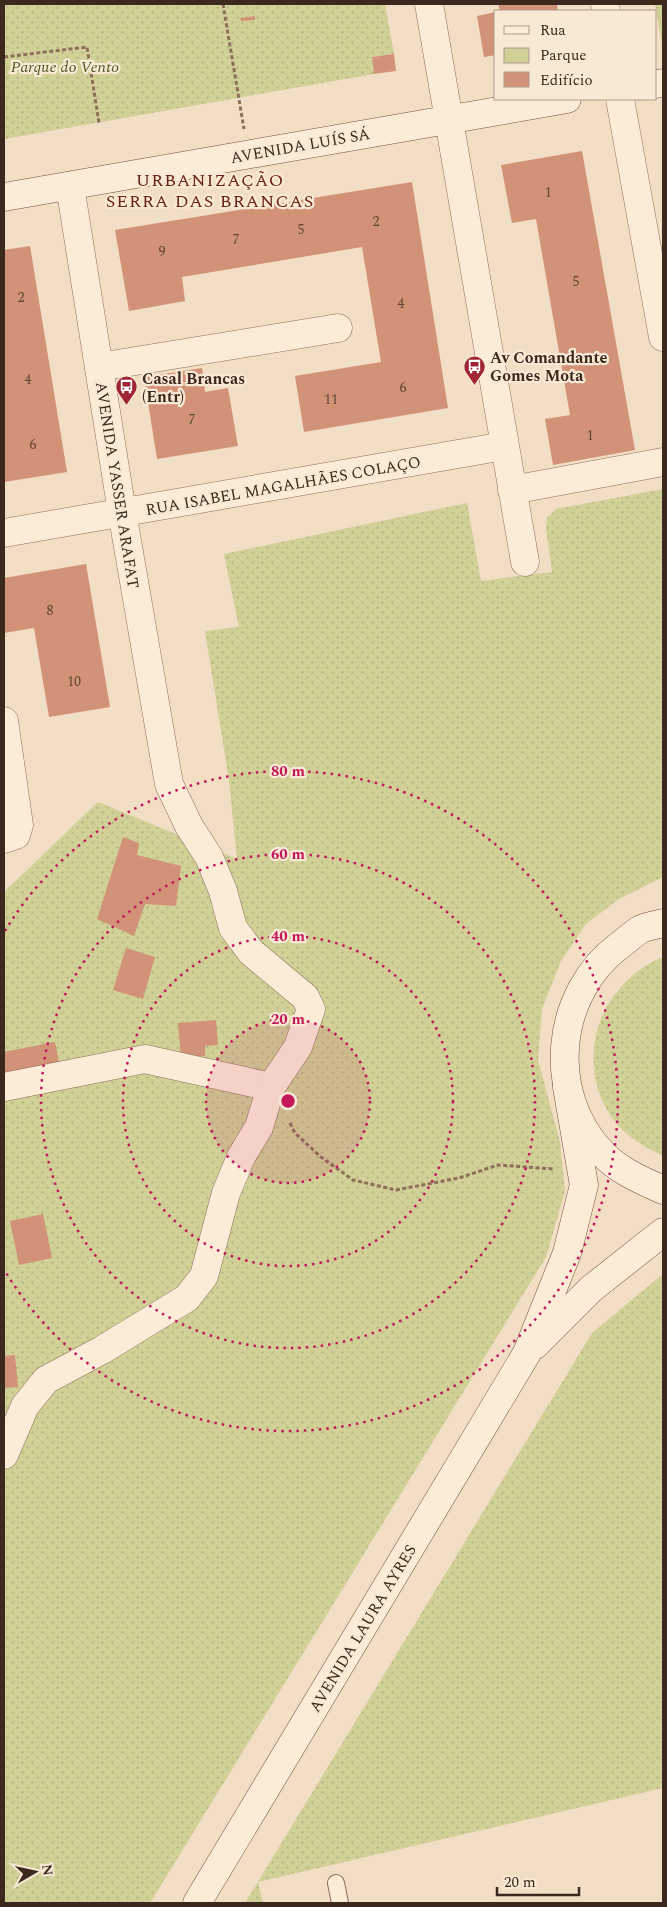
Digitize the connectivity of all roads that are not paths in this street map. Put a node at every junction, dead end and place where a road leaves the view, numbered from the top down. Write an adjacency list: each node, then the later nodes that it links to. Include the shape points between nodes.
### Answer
1 (429, 4): 4 (street)
2 (561, 100): 4 (street, AVENIDA LUÍS SÁ)
3 (620, 100): 8 (street)
4 (448, 120): 5 (street, AVENIDA LUÍS SÁ); 10 (street)
5 (70, 186): 6 (street, AVENIDA LUÍS SÁ); 9 (street, AVENIDA YASSER ARAFAT)
6 (4, 197)
7 (338, 328): 9 (street)
8 (663, 337)
9 (99, 367): 13 (street, AVENIDA YASSER ARAFAT)
10 (504, 446): 12 (street); 13 (street, RUA ISABEL MAGALHÃES COLAÇO)
11 (663, 462): 12 (street)
12 (512, 490): 15 (street)
13 (122, 512): 14 (street, RUA ISABEL MAGALHÃES COLAÇO); 21 (street, AVENIDA YASSER ARAFAT, via 169,784 189,826 210,857 233,928 251,952 309,1003 310,1015 298,1047)
14 (4, 533)
15 (525, 562)
16 (4, 721): 17 (street, via 19,825 16,835)
17 (4, 839)
18 (663, 923): 20 (street, via 640,930 603,957 577,996 564,1041)
19 (4, 1087): 21 (street, via 145,1059)
20 (567, 1088): 22 (street, via 581,1122 602,1153 631,1176); 24 (street, AVENIDA LAURA AYRES, via 584,1185 567,1253)
21 (269, 1092): 25 (street, AVENIDA YASSER ARAFAT, via 259,1127 241,1156 226,1193 204,1276 187,1298 46,1380 25,1406)
22 (663, 1190)
23 (663, 1232): 24 (street, AVENIDA LAURA AYRES, via 591,1289)
24 (527, 1352): 27 (street, AVENIDA LAURA AYRES)
25 (4, 1455)
26 (336, 1884): 28 (lane)
27 (197, 1903)
28 (340, 1903)

